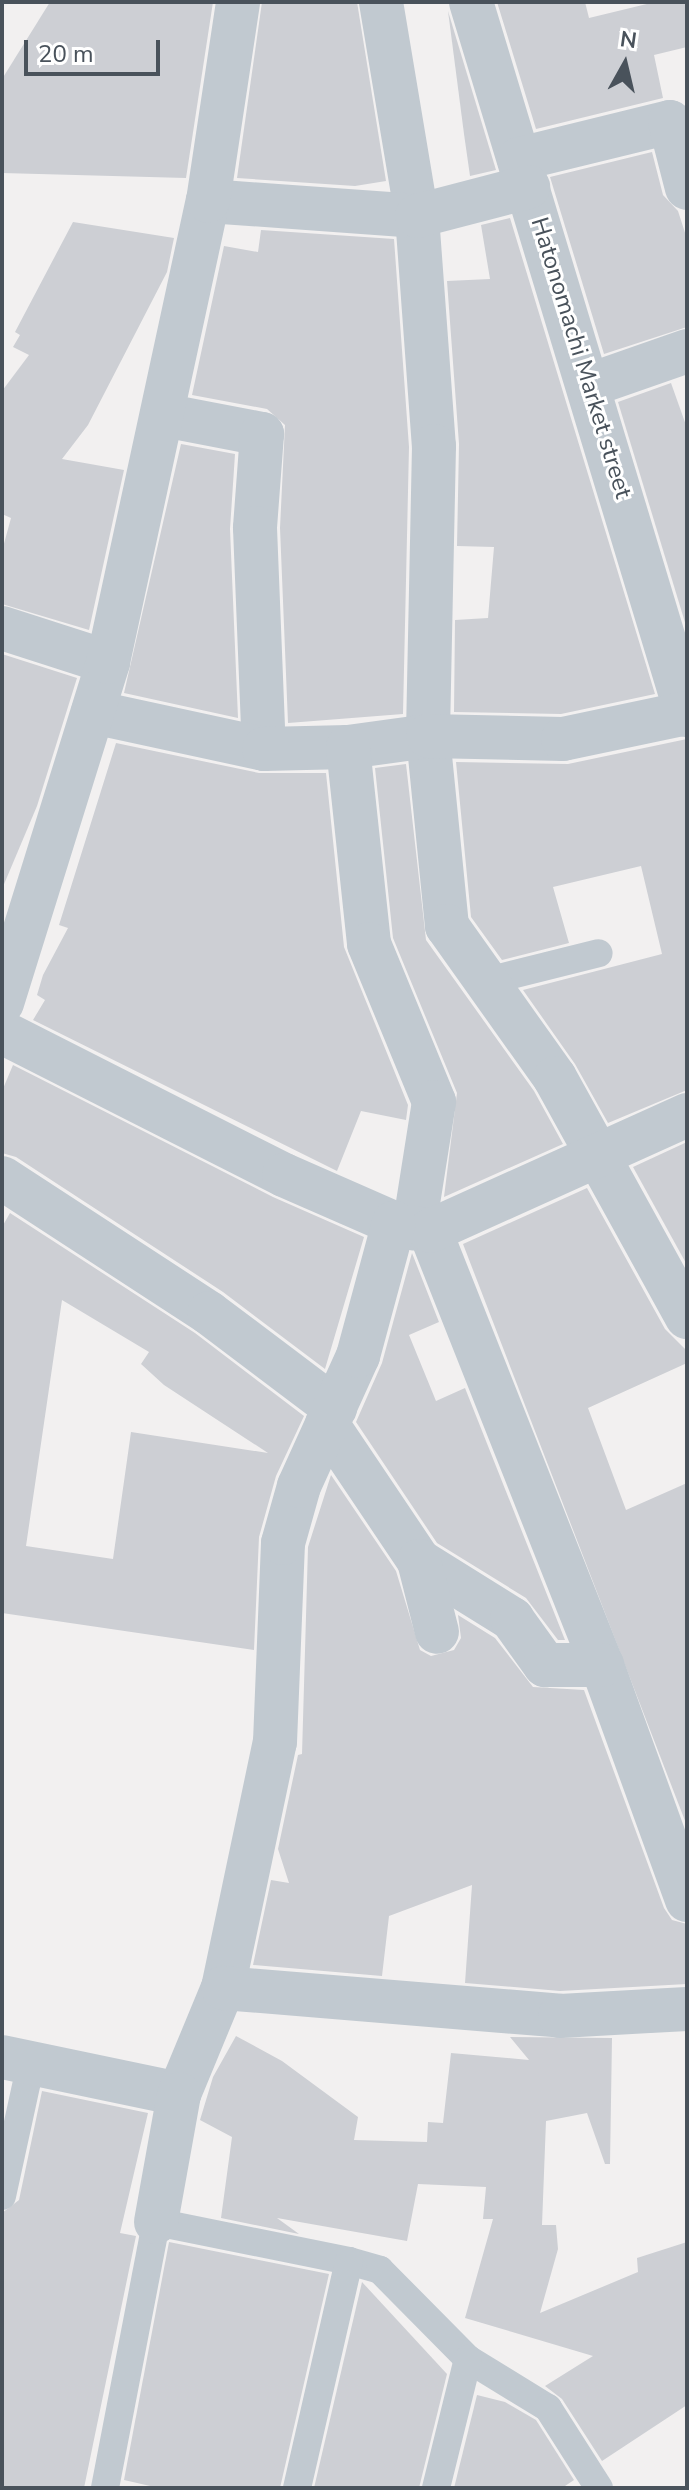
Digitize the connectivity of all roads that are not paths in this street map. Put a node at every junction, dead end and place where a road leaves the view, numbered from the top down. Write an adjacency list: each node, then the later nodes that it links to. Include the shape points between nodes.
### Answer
1 (238, 2): 6 (street)
2 (381, 2): 7 (street)
3 (471, 2): 4 (street, Hatonomachi Market street)
4 (524, 173): 5 (street, via 670,122); 7 (street); 9 (street, Hatonomachi Market street)
5 (687, 188)
6 (208, 201): 7 (street); 10 (street)
7 (417, 216): 15 (street, via 434,446)
8 (687, 351): 9 (street)
9 (590, 385): 14 (street, Hatonomachi Market street)
10 (163, 415): 12 (street); 17 (street, via 262,434 255,528)
11 (2, 628): 12 (street)
12 (108, 662): 13 (street)
13 (93, 712): 17 (street); 20 (street)
14 (687, 714): 15 (street, via 563,739)
15 (428, 736): 16 (street); 19 (street, via 447,926)
16 (348, 747): 17 (street); 25 (street, via 369,944 434,1102)
17 (264, 749)
18 (599, 953): 19 (lane)
19 (487, 981): 23 (street)
20 (2, 1003)
21 (2, 1032): 25 (street, via 284,1175)
22 (687, 1115): 23 (street)
23 (598, 1151): 25 (street); 26 (street)
24 (2, 1178): 27 (street, via 209,1313)
25 (413, 1227): 27 (street); 30 (street)
26 (687, 1317)
27 (331, 1416): 28 (street); 32 (street, via 299,1486 283,1543 275,1742)
28 (419, 1561): 29 (street); 30 (street, via 512,1619 545,1665)
29 (437, 1632)
30 (602, 1665): 31 (street)
31 (687, 1900)
32 (223, 1988): 33 (street, via 560,2016); 35 (street)
33 (687, 2009)
34 (17, 2060): 35 (street); 36 (lane)
35 (179, 2094): 37 (street)
36 (2, 2196)
37 (156, 2222): 38 (lane); 40 (lane)
38 (349, 2261): 39 (lane, via 380,2270); 41 (lane)
39 (468, 2359): 42 (lane); 43 (lane, via 548,2408)
40 (105, 2488)
41 (297, 2488)
42 (436, 2488)
43 (599, 2488)

